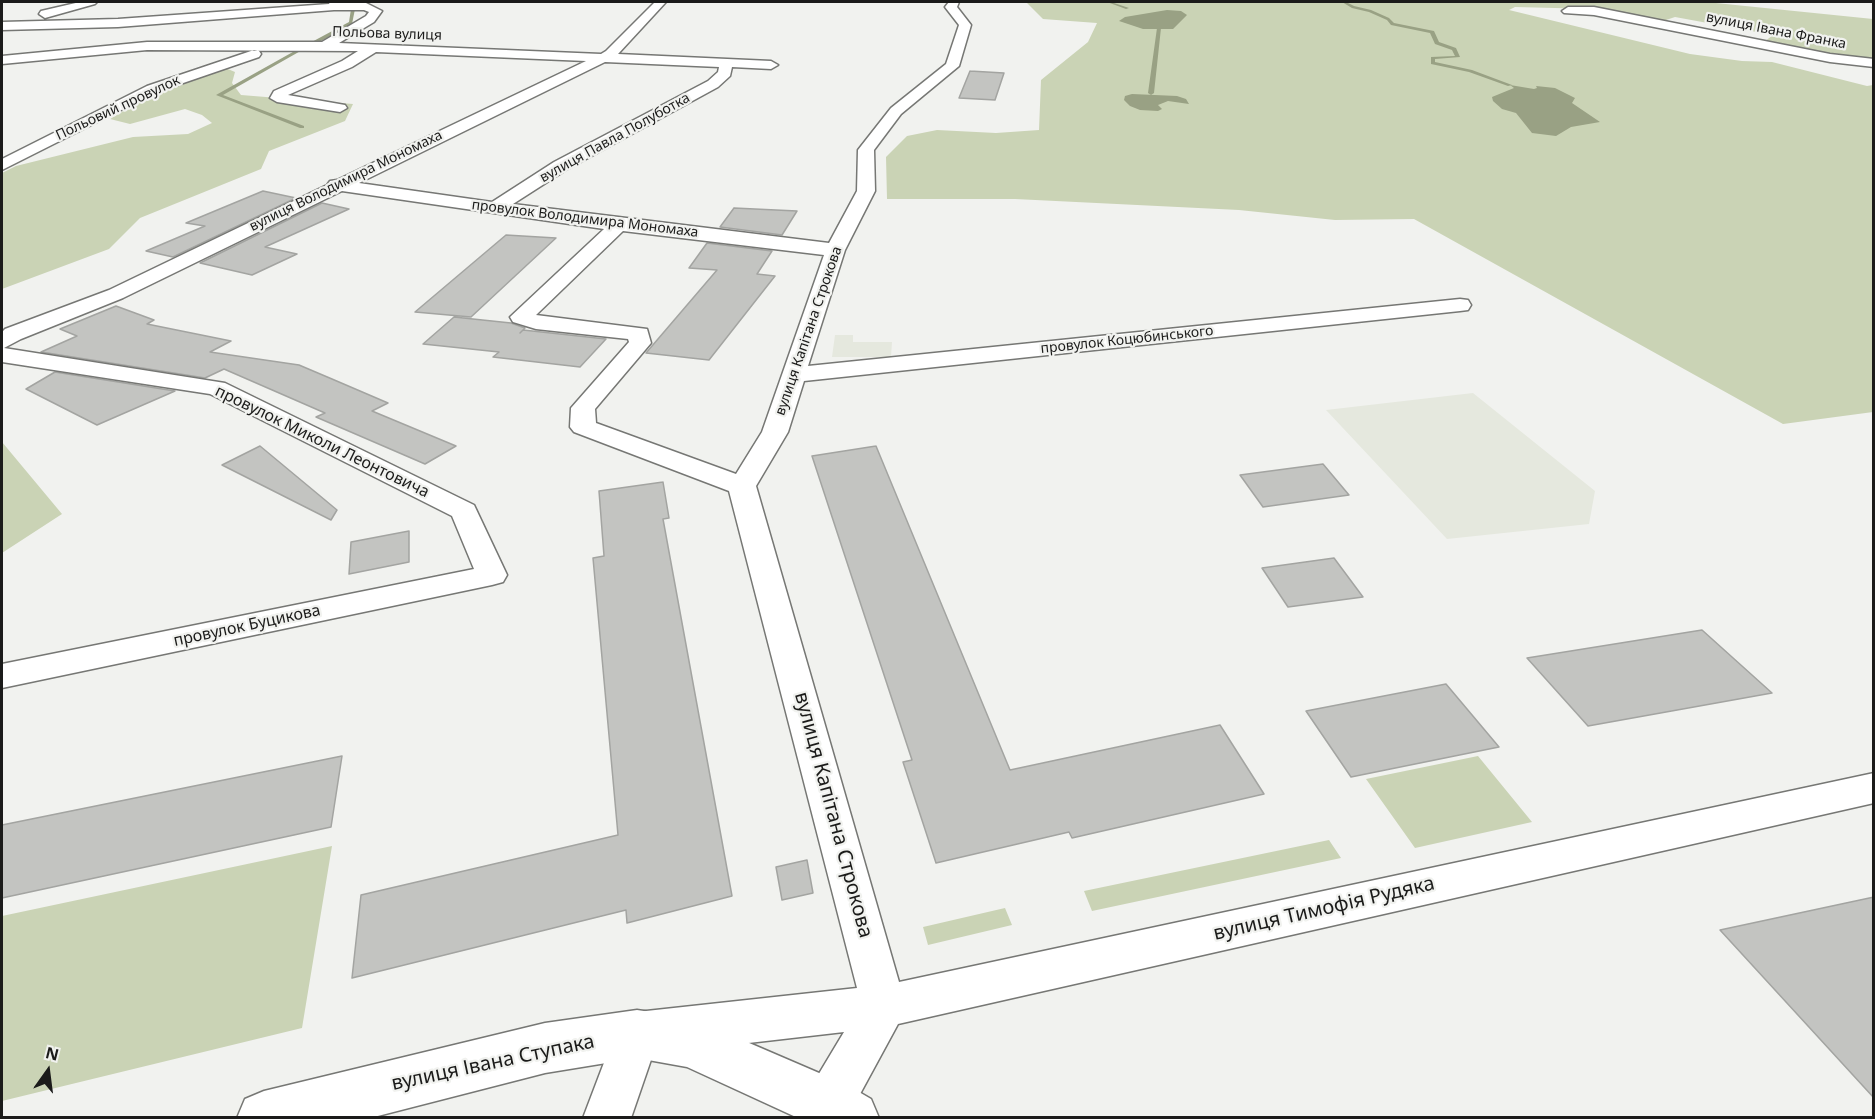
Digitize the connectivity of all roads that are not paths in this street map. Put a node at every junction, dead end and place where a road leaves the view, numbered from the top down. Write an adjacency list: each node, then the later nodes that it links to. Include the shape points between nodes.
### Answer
1 (91, 2): 4 (street, via 2,26 130,22)
2 (661, 2): 9 (street, вулиця Володимира Мономаха, via 611,54)
3 (954, 2): 19 (street, вулиця Капітана Строкова, via 951,7 965,25 951,66 896,111 866,150 866,191)
4 (334, 4): 6 (street, via 366,6 376,11 370,19)
5 (1568, 11): 12 (street, вулиця Івана Франка, via 1594,11)
6 (325, 46): 7 (street, Польова вулиця); 8 (street, Польова вулиця)
7 (271, 47): 10 (street, Польова вулиця, via 147,46); 15 (street, Польовий провулок, via 152,89)
8 (373, 48): 9 (street, Польова вулиця); 14 (street, via 279,94 277,99)
9 (600, 58): 11 (street, Польова вулиця); 16 (street, вулиця Володимира Мономаха)
10 (2, 60)
11 (726, 63): 13 (street, Польова вулиця); 17 (street, вулиця Павла Полуботка, via 725,73 713,84 560,166)
12 (1874, 63)
13 (771, 64)
14 (340, 108)
15 (2, 165)
16 (336, 185): 17 (street, провулок Володимира Мономаха); 21 (street, вулиця Володимира Мономаха, via 116,294)
17 (495, 208): 18 (street, провулок Володимира Мономаха)
18 (619, 225): 19 (street, провулок Володимира Мономаха); 23 (street, via 521,317 639,334 640,343 584,408 583,427)
19 (834, 250): 22 (street, вулиця Капітана Строкова)
20 (1460, 305): 22 (street, провулок Коцюбинського)
21 (5, 343): 24 (street, провулок Миколи Леонтовича, via 216,388 464,511)
22 (794, 375): 23 (street, вулиця Капітана Строкова, via 775,432)
23 (742, 486): 27 (street, вулиця Капітана Строкова)
24 (492, 575): 25 (street, провулок Буцикова)
25 (2, 676)
26 (1874, 788): 27 (street, вулиця Тимофія Рудяка)
27 (884, 1006): 28 (street, вулиця Тимофія Рудяка); 29 (street)
28 (637, 1034): 29 (street, вулиця Івана Ступака, via 691,1043); 30 (street, вулиця Івана Ступака, via 545,1048); 31 (street)
29 (840, 1111)
30 (264, 1118)
31 (607, 1118)

